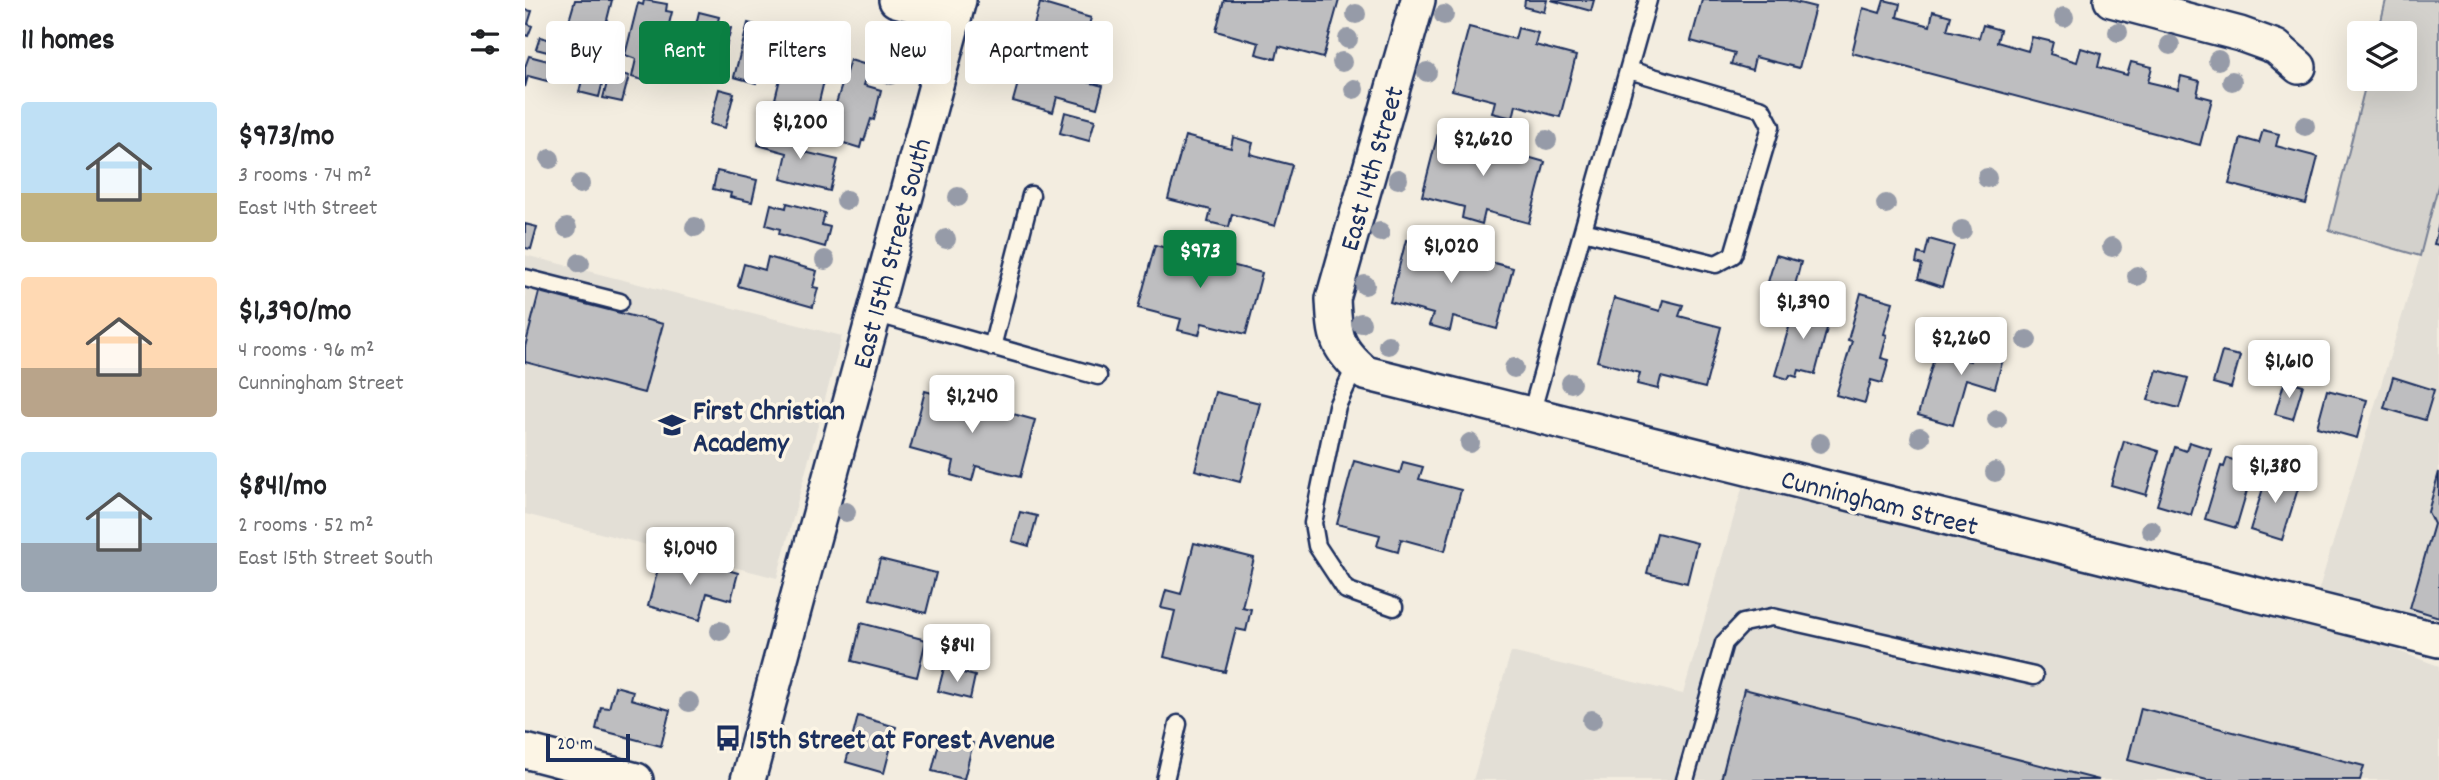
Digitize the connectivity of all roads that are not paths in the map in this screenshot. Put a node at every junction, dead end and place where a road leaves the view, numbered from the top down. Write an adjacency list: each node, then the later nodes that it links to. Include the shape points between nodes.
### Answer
1 (896, 0): 5 (street)
2 (1417, 0): 14 (street, East 14th Street, via 1332,299 1336,338)
3 (1649, 0): 7 (lane)
4 (2111, 0): 6 (street, via 2241,34 2276,47)
5 (957, 8): 12 (street, East 15th Street South)
6 (2299, 67)
7 (1629, 70): 9 (lane); 9 (lane, via 1762,109 1771,126 1733,256 1716,264)
8 (1031, 195): 13 (lane)
9 (1583, 231): 16 (lane)
10 (525, 278): 11 (lane)
11 (620, 302)
12 (874, 313): 13 (lane); 23 (street, East 15th Street South)
13 (992, 347): 15 (lane)
14 (1356, 365): 16 (street, Cunningham Street, via 1365,373); 17 (lane, via 1337,406 1313,523 1317,546 1346,590)
15 (1098, 376)
16 (1531, 414): 18 (street, Cunningham Street)
17 (1394, 607)
18 (2439, 640)
19 (2034, 676): 25 (lane, via 1772,617 1743,623 1724,643)
20 (1178, 724): 24 (lane)
21 (525, 751): 22 (street)
22 (636, 780)
23 (748, 780)
24 (1165, 780)
25 (1685, 780)

